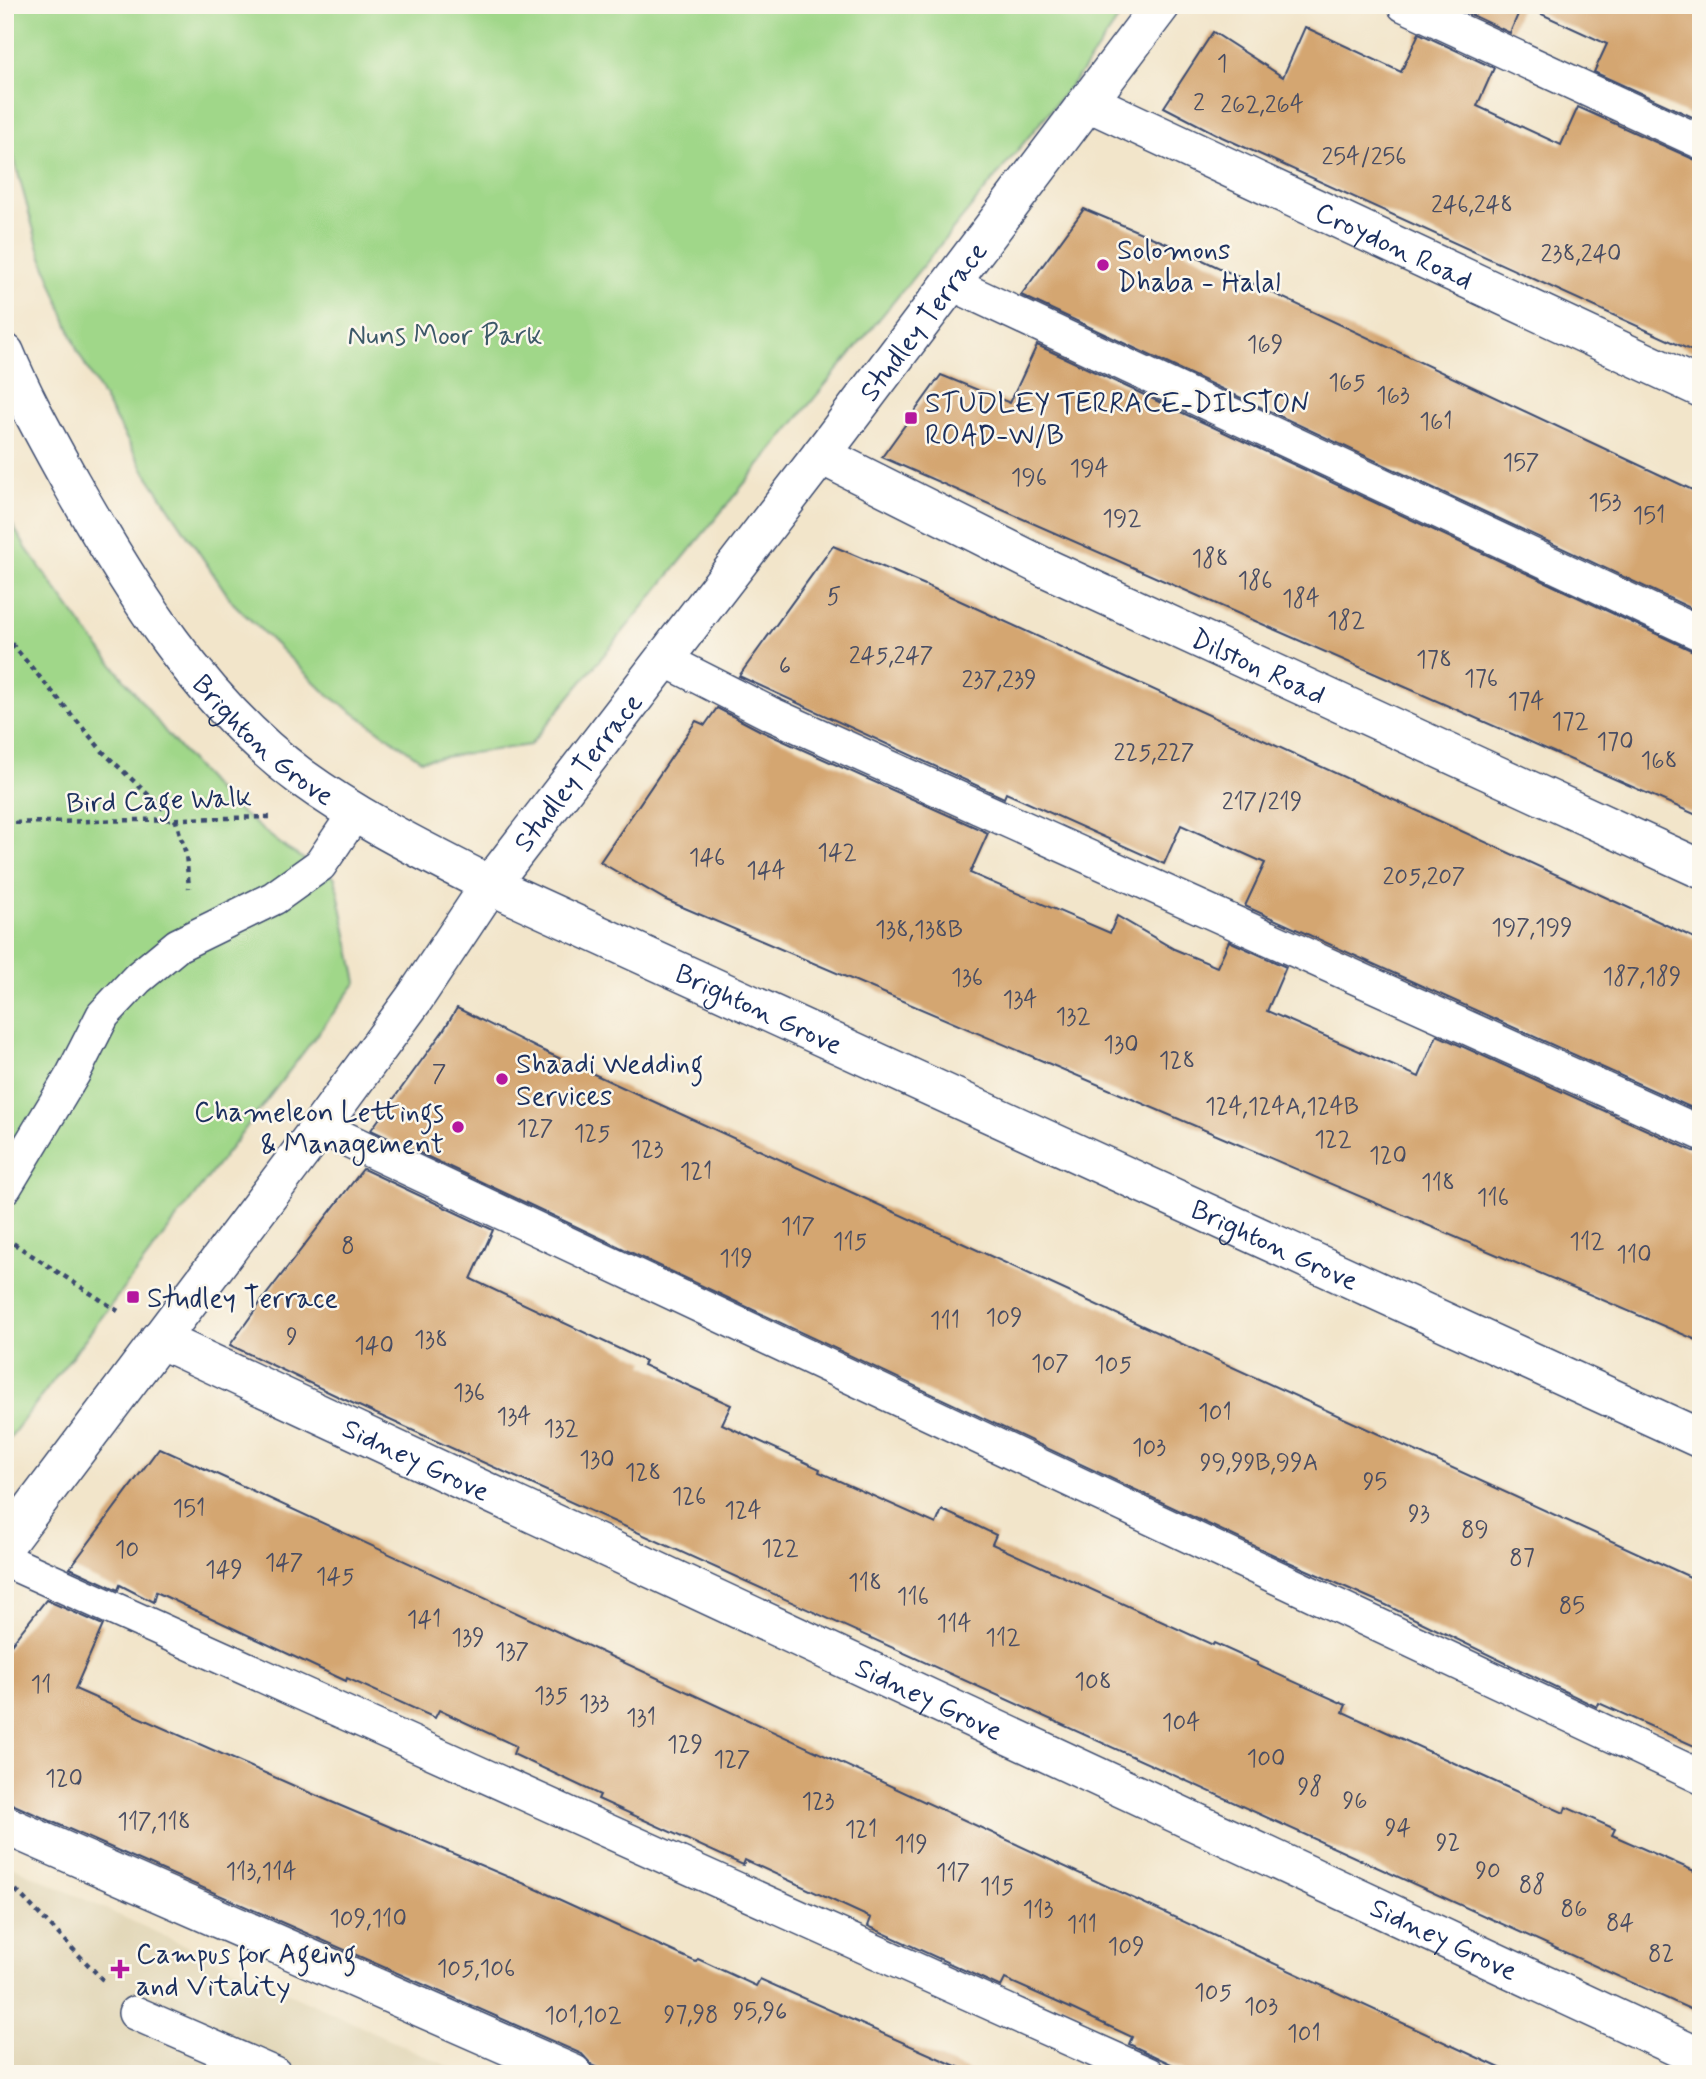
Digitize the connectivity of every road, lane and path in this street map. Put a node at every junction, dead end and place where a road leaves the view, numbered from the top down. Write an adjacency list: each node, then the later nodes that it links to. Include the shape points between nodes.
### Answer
1 (1161, 5): 3 (street, Studley Terrace)
2 (1404, 5): 4 (lane)
3 (1088, 102): 5 (street, Studley Terrace); 7 (street, Croydon Road)
4 (1701, 142)
5 (950, 283): 8 (street, Studley Terrace); 9 (lane)
6 (5, 353): 12 (street, Brighton Grove, via 88,512 191,667 242,726 300,776)
7 (1701, 388)
8 (821, 455): 11 (street, Studley Terrace); 16 (street, Dilston Road, via 1046,568)
9 (1701, 634)
10 (5, 636): 14 (path, via 104,754)
11 (663, 659): 17 (street, Studley Terrace); 20 (lane, via 782,718)
12 (355, 813): 17 (street, Brighton Grove); 18 (lane, via 320,865 274,898)
13 (273, 817): 14 (path, Bird Cage Walk)
14 (176, 821): 15 (path, Bird Cage Walk); 18 (path, via 186,854)
15 (5, 823)
16 (1701, 869)
17 (490, 885): 19 (street, Studley Terrace); 24 (street, Brighton Grove)
18 (195, 937): 21 (lane, via 138,978 103,1015)
19 (320, 1128): 23 (street, Studley Terrace); 27 (lane)
20 (1701, 1133)
21 (5, 1187)
22 (5, 1238): 23 (path)
23 (159, 1339): 25 (street, Studley Terrace); 31 (street, Sidney Grove)
24 (1701, 1439)
25 (5, 1545)
26 (5, 1560): 34 (lane)
27 (1701, 1777)
28 (5, 1825): 33 (street)
29 (5, 1880): 30 (path)
30 (135, 2013): 32 (lane)
31 (1701, 2058)
32 (275, 2074)
33 (573, 2074)
34 (1149, 2074)

